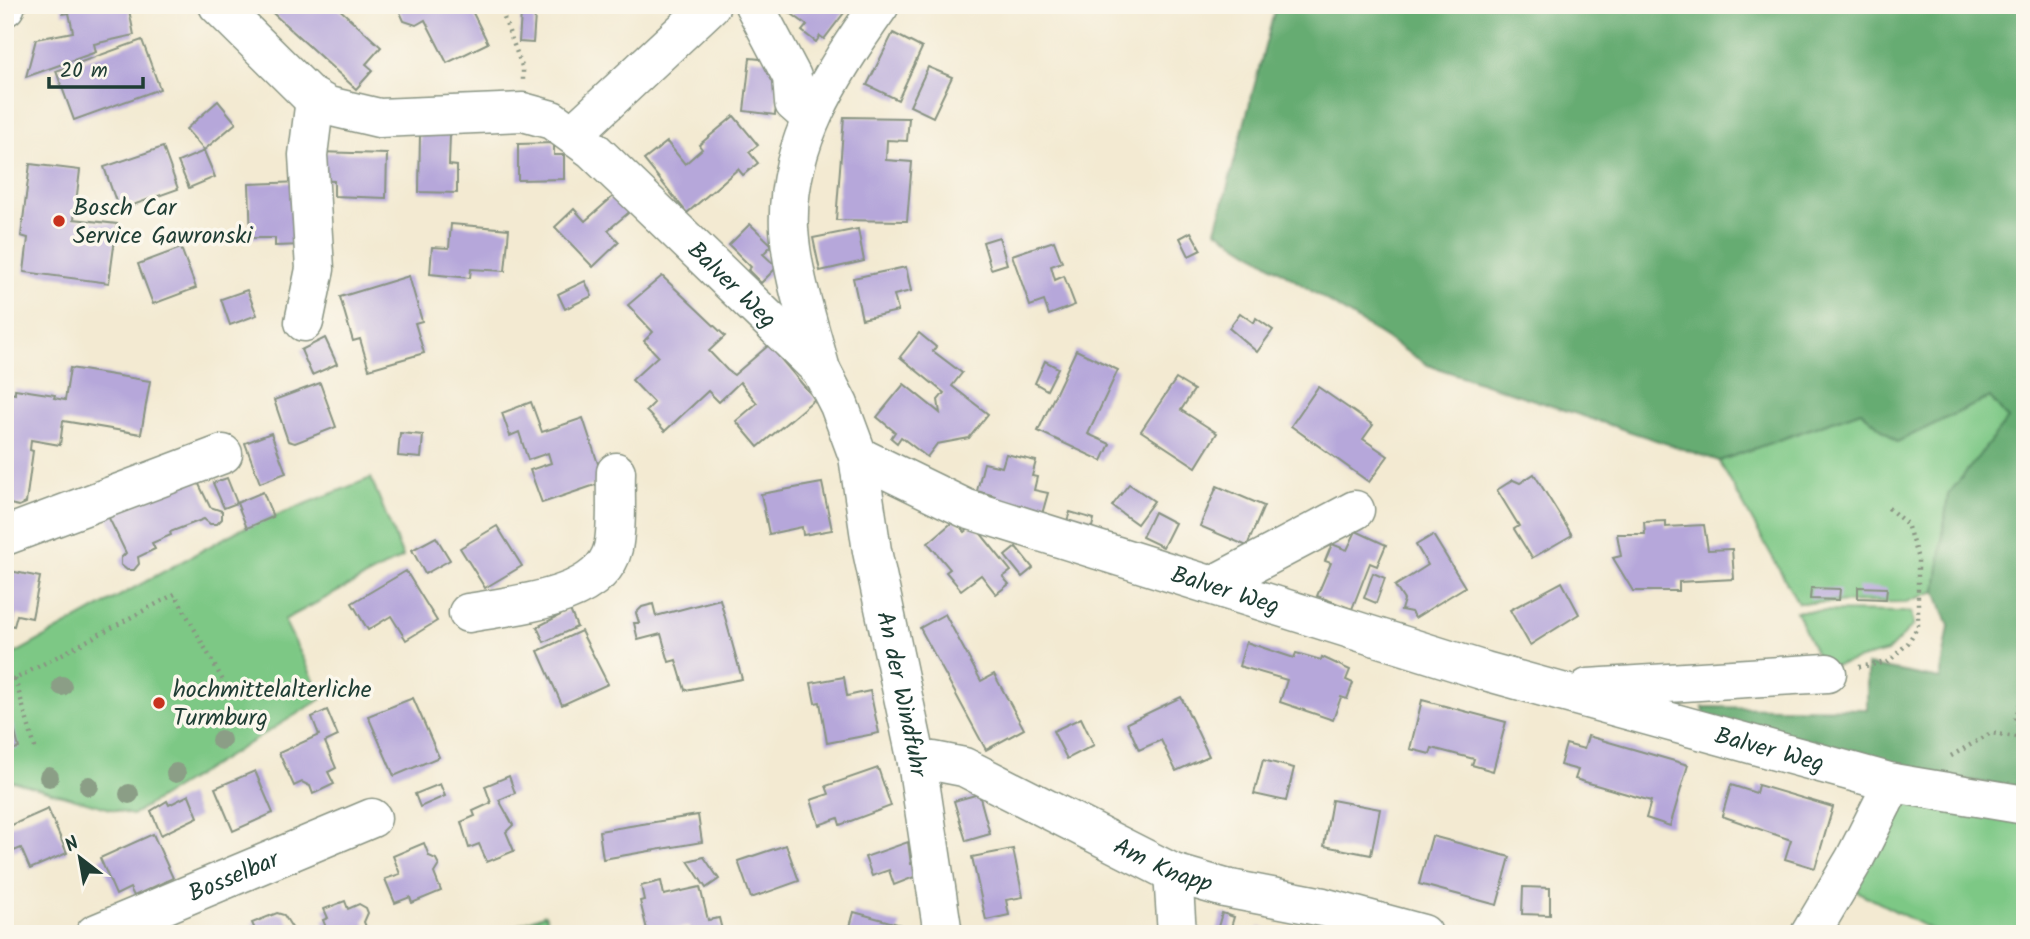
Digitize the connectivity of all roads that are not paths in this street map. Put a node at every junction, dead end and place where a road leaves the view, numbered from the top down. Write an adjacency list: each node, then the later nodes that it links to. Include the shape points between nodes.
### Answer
1 (218, 5): 5 (street, Balver Weg)
2 (711, 5): 7 (street)
3 (754, 5): 6 (street, via 792,78 794,103)
4 (880, 5): 6 (street)
5 (315, 99): 7 (street, Balver Weg, via 347,113 379,118 523,112); 8 (street, via 308,155 315,269)
6 (811, 118): 9 (street, via 791,184 789,229)
7 (573, 134): 9 (street, Balver Weg)
8 (304, 322)
9 (821, 370): 11 (street, Balver Weg)
10 (223, 454): 14 (street)
11 (858, 456): 15 (street, Balver Weg, via 967,509); 19 (street, An der Windfuhr, via 872,551)
12 (616, 472): 16 (street, via 612,549 600,571 567,594)
13 (1355, 510): 15 (street)
14 (5, 536)
15 (1213, 585): 18 (street, Balver Weg)
16 (468, 613)
17 (1827, 673): 18 (street)
18 (1551, 688): 20 (street, Balver Weg)
19 (917, 762): 23 (street, Am Knapp, via 964,766); 25 (street, An der Windfuhr)
20 (1906, 785): 21 (street, Balver Weg); 28 (street)
21 (2025, 805)
22 (372, 818): 24 (street, Bosselbar)
23 (1173, 873): 26 (street); 27 (street, Am Knapp)
24 (95, 934)
25 (943, 934)
26 (1177, 934)
27 (1423, 934)
28 (1810, 934)

